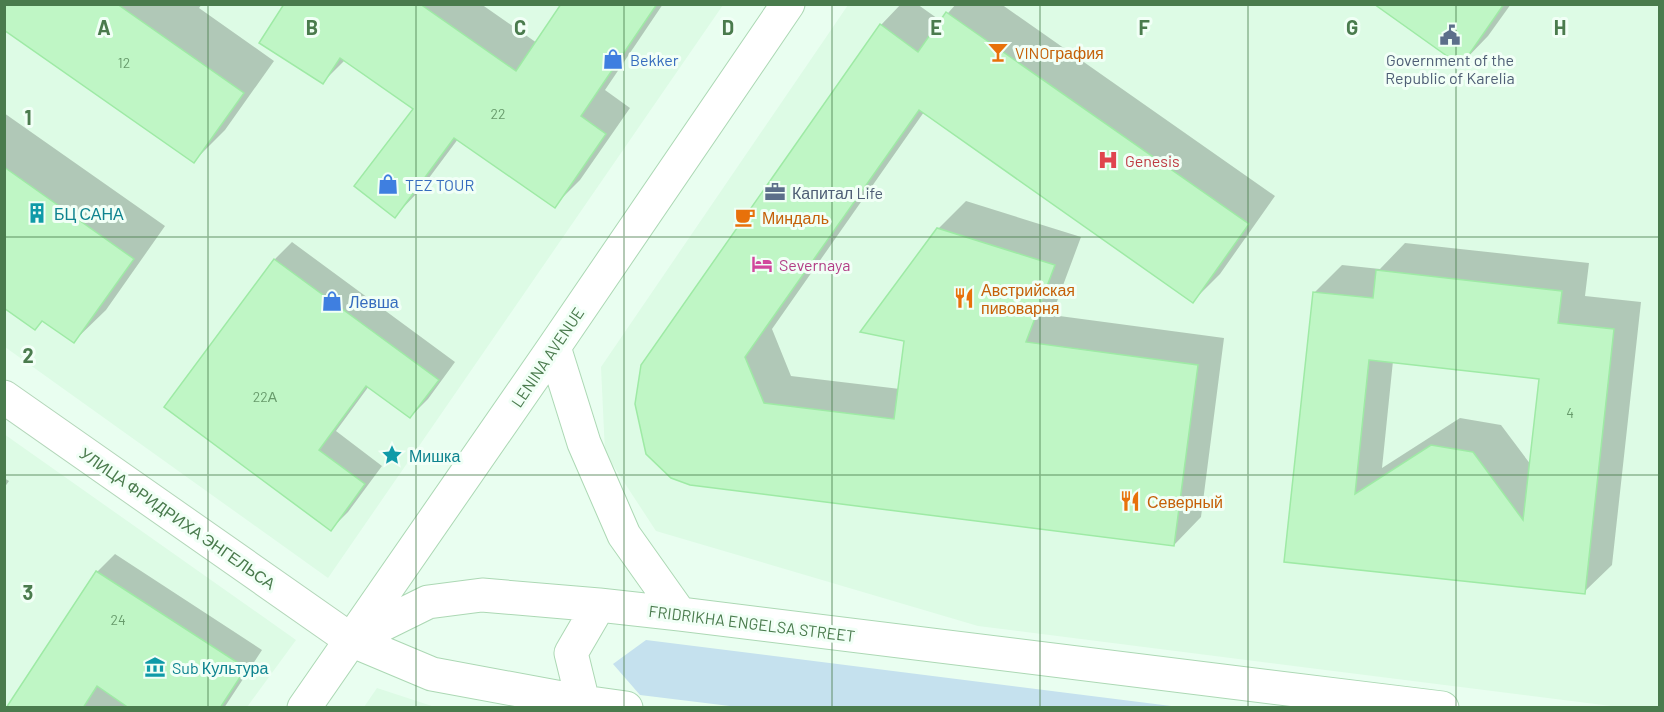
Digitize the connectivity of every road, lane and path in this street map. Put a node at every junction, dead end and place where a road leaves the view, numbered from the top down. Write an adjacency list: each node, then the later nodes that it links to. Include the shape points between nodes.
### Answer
1 (789, 4): 2 (main road, LENINA AVENUE)
2 (554, 347): 5 (main road, via 584,442 624,536); 6 (main road, LENINA AVENUE)
3 (4, 397): 6 (main road, УЛИЦА ФРИДРИХА ЭНГЕЛЬСА)
4 (599, 605): 5 (main road, FRIDRIKHA ENGELSA STREET); 6 (main road, FRIDRIKHA ENGELSA STREET, via 482,595 428,602); 7 (main road, via 571,653)
5 (680, 614): 10 (main road, FRIDRIKHA ENGELSA STREET)
6 (351, 640): 7 (main road, via 432,674); 8 (main road, LENINA AVENUE)
7 (583, 702): 9 (main road)
8 (304, 708)
9 (626, 708)
10 (1442, 708)

